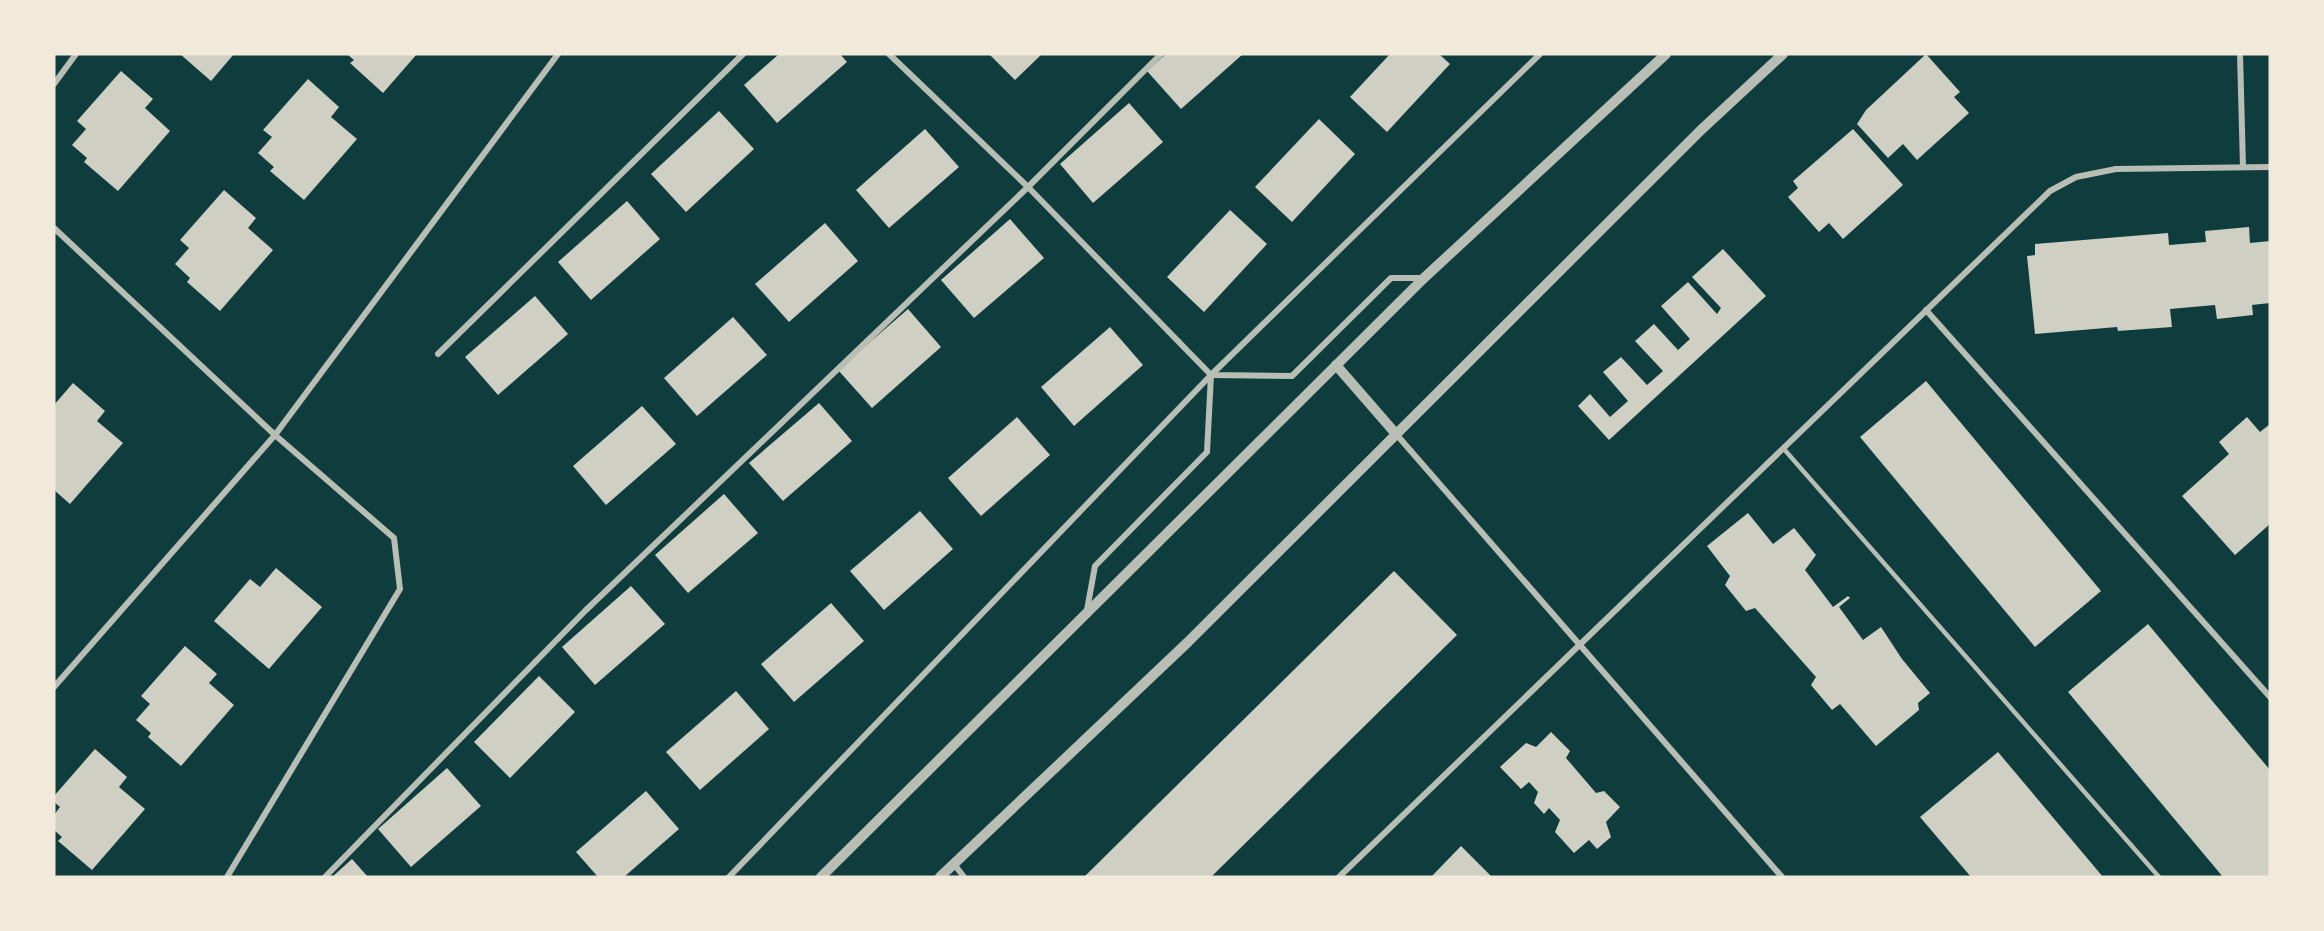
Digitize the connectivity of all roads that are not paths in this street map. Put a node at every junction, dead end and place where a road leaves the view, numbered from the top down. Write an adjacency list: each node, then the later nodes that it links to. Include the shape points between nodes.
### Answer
1 (76, 54): 10 (street)
2 (558, 54): 21 (street)
3 (743, 54): 17 (street)
4 (889, 54): 13 (street)
5 (1161, 54): 13 (street)
6 (1540, 54): 19 (street)
7 (1666, 54): 15 (street)
8 (1783, 54): 20 (street, via 1701,130)
9 (2240, 54): 12 (street)
10 (54, 84)
11 (2270, 166): 12 (street)
12 (2243, 167): 16 (street, via 2116,169 2076,177 2050,191)
13 (1028, 187): 19 (street); 29 (street, via 585,611)
14 (54, 228): 21 (street)
15 (1424, 278): 18 (street); 19 (street, via 1391,278 1292,376)
16 (1926, 310): 22 (street); 26 (street)
17 (438, 354)
18 (1336, 365): 20 (street); 23 (street)
19 (1211, 375): 23 (street, via 1207,452 1095,566); 30 (street)
20 (1396, 434): 24 (street); 27 (street, via 1188,642)
21 (275, 435): 25 (street); 28 (street, via 394,538 400,589)
22 (1783, 448): 24 (street); 36 (lane)
23 (1086, 613): 31 (street)
24 (1579, 645): 34 (street); 35 (street)
25 (54, 687)
26 (2270, 697)
27 (954, 864): 32 (street); 33 (street)
28 (227, 877)
29 (325, 877)
30 (729, 877)
31 (821, 877)
32 (940, 877)
33 (964, 877)
34 (1339, 877)
35 (1782, 877)
36 (2159, 877)

